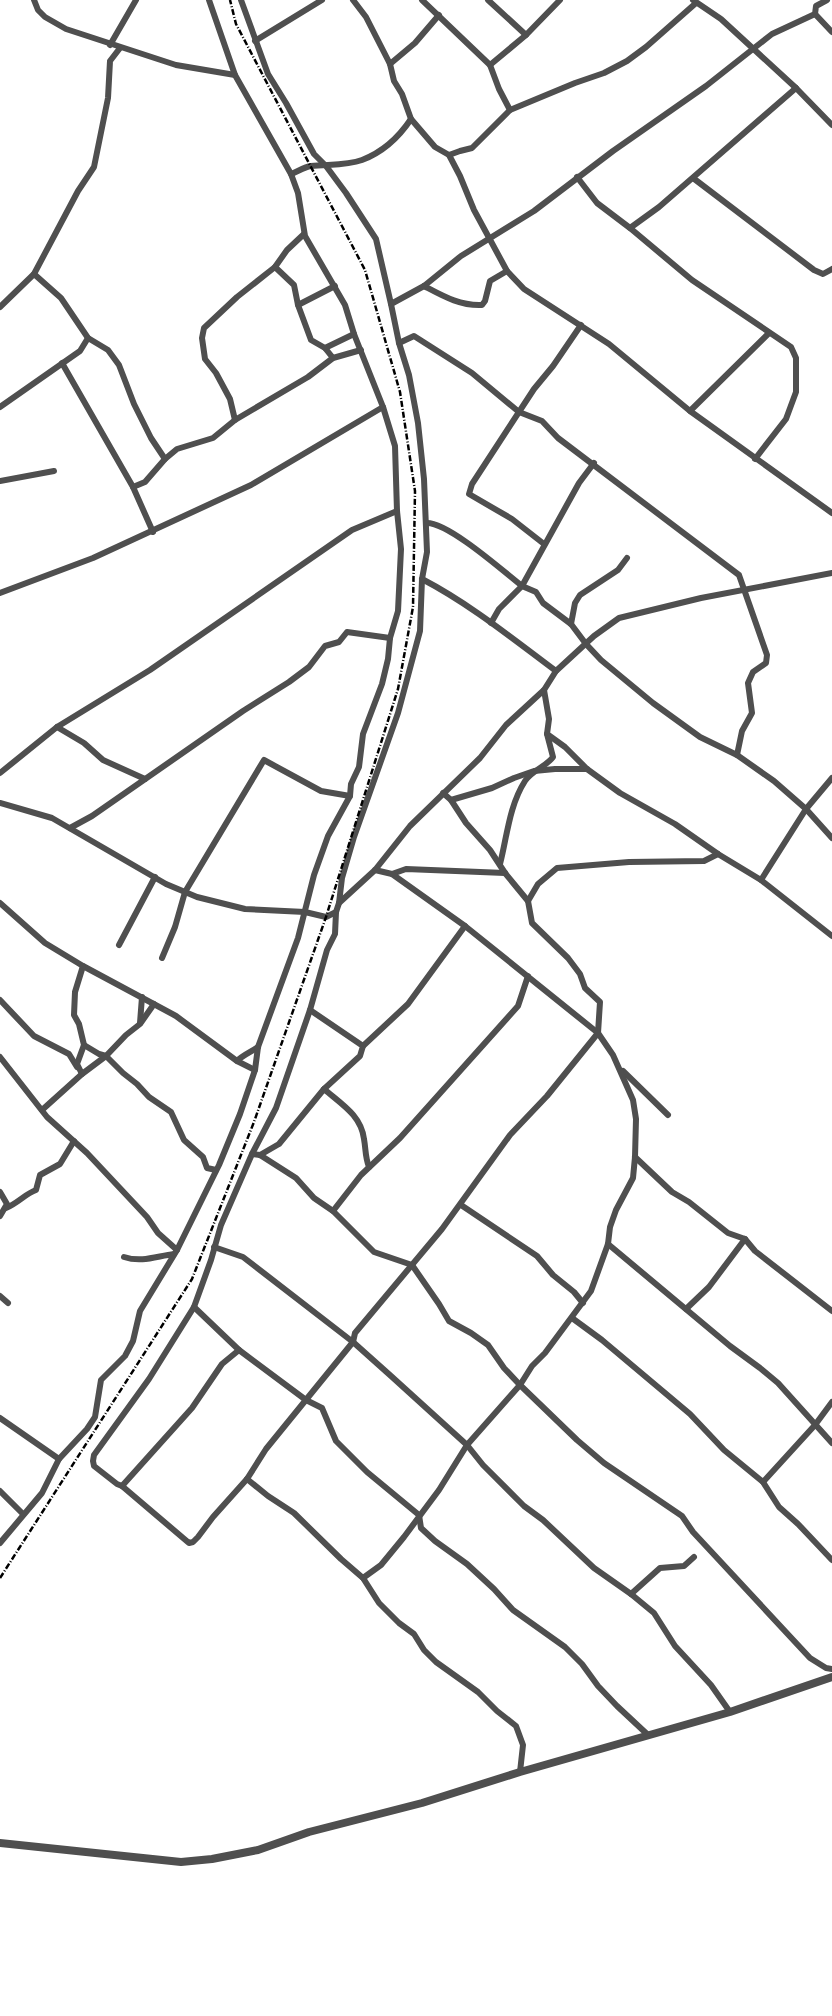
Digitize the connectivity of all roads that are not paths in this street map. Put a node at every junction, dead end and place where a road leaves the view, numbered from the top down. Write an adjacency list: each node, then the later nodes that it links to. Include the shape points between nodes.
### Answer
1 (34, 0): 17 (street, via 38,10 45,17 66,29)
2 (136, 0): 17 (street)
3 (208, 0): 22 (street)
4 (241, 0): 16 (street)
5 (322, 0): 16 (street)
6 (353, 0): 20 (street, via 366,16)
7 (422, 0): 13 (street)
8 (488, 0): 15 (street)
9 (827, 0): 12 (street, via 816,6)
10 (559, 1): 15 (street)
11 (694, 1): 19 (street, via 721,19); 24 (street, via 646,47 627,61 604,73)
12 (815, 14): 14 (street); 19 (street, via 772,34)
13 (439, 15): 20 (street, via 415,44); 21 (street)
14 (832, 32)
15 (526, 35): 21 (street)
16 (255, 41): 28 (street, via 268,74 314,154)
17 (110, 45): 18 (street)
18 (120, 48): 22 (street, via 176,66); 38 (street, via 110,61 108,98 94,167 78,191)
19 (753, 49): 23 (street); 30 (street, via 706,86)
20 (390, 64): 25 (street, via 394,81)
21 (490, 65): 24 (street)
22 (236, 75): 29 (street)
23 (796, 88): 26 (street); 31 (street)
24 (510, 110): 27 (street, via 472,148 460,150)
25 (411, 119): 27 (street, via 435,147); 28 (street, via 389,145 362,160)
26 (832, 125)
27 (449, 156): 34 (street)
28 (326, 166): 29 (street, via 309,166); 41 (street, via 376,239)
29 (291, 174): 33 (street, via 298,193)
30 (577, 177): 32 (street, via 597,203); 34 (street, via 534,210)
31 (693, 178): 32 (street, via 659,208); 36 (street, via 814,270 823,274)
32 (630, 228): 45 (street, via 692,280)
33 (304, 234): 35 (street, via 287,250); 39 (street)
34 (489, 237): 37 (street); 40 (street)
35 (275, 267): 42 (street, via 294,285); 57 (street, via 204,328 202,338 205,360 216,373 230,399)
36 (832, 269)
37 (507, 271): 40 (street, via 490,280 482,305 469,306); 44 (street, via 524,289)
38 (34, 274): 43 (street); 47 (street, via 61,298)
39 (334, 286): 42 (street); 46 (street, via 346,305)
40 (424, 286): 41 (street)
41 (391, 304): 48 (street)
42 (298, 305): 49 (street, via 312,340)
43 (0, 307)
44 (581, 325): 55 (street, via 609,344); 56 (street)
45 (769, 333): 55 (street); 59 (street, via 791,347 796,358 796,392 786,419)
46 (354, 334): 49 (street); 50 (street)
47 (88, 338): 52 (street, via 80,351); 58 (street, via 108,350 119,365 134,404)
48 (399, 343): 56 (street, via 414,336 426,342 472,373); 66 (street, via 409,375 418,423)
49 (325, 348): 51 (street)
50 (361, 350): 51 (street); 54 (street)
51 (333, 358): 57 (street, via 308,377)
52 (62, 363): 53 (street); 63 (street)
53 (0, 407)
54 (383, 407): 64 (street, via 395,446); 67 (street, via 251,485)
55 (690, 411): 59 (street)
56 (519, 412): 60 (street, via 542,421 558,438); 68 (street, via 472,484 469,494 512,519)
57 (235, 420): 58 (street, via 213,438 177,449)
58 (165, 459): 63 (street, via 144,482)
59 (755, 459): 65 (street)
60 (594, 464): 68 (street, via 579,483); 73 (street, via 739,575)
61 (54, 472): 62 (street)
62 (0, 481)
63 (132, 487): 67 (street)
64 (397, 511): 77 (street, via 402,549 398,611); 81 (street, via 352,530 150,670)
65 (832, 513)
66 (427, 524): 71 (street, via 427,552); 72 (street, via 435,523 449,531)
67 (153, 532): 74 (street)
68 (544, 544): 72 (street)
69 (627, 558): 76 (street, via 618,570 580,595 575,603)
70 (832, 573): 73 (street)
71 (422, 580): 75 (street, via 436,586); 106 (street, via 420,631 412,664 384,757 354,837 342,878)
72 (522, 586): 75 (street, via 499,609); 76 (street, via 536,592 543,603)
73 (745, 589): 78 (street, via 619,618); 83 (street, via 767,654 766,663 752,672 748,683 752,713 742,731)
74 (0, 593)
75 (491, 623): 79 (street)
76 (571, 624): 78 (street)
77 (390, 638): 88 (street, via 347,632 339,642 325,646 309,666 290,682 243,711); 90 (street, via 382,684 363,734 359,767 351,784)
78 (586, 644): 79 (street); 83 (street, via 601,660 653,703 700,737)
79 (556, 671): 80 (street)
80 (544, 690): 82 (street, via 549,719); 89 (street, via 506,725 480,758)
81 (57, 727): 86 (street); 88 (street, via 84,743 103,760)
82 (547, 734): 84 (street, via 565,747); 85 (street, via 553,757)
83 (737, 755): 93 (street, via 774,780)
84 (587, 769): 85 (street); 96 (street, via 620,793 675,824)
85 (534, 771): 91 (street, via 492,788); 97 (street, via 525,782 508,823)
86 (0, 773)
87 (832, 778): 93 (street)
88 (145, 779): 94 (street)
89 (443, 793): 91 (street); 98 (street, via 410,826)
90 (350, 796): 103 (street, via 321,791 264,760); 107 (street, via 328,836 308,895)
91 (451, 800): 97 (street, via 466,824)
92 (0, 803): 94 (street, via 52,818)
93 (806, 809): 95 (street); 102 (street)
94 (70, 828): 101 (street)
95 (832, 838)
96 (718, 854): 102 (street); 104 (street, via 704,861 629,862 557,868 538,884)
97 (500, 864): 99 (street)
98 (375, 870): 100 (street); 106 (street)
99 (505, 873): 100 (street, via 406,870); 104 (street)
100 (392, 874): 109 (street)
101 (155, 877): 103 (street); 111 (street)
102 (761, 880): 110 (street)
103 (185, 892): 107 (street, via 245,909); 112 (street)
104 (528, 901): 120 (street, via 532,923 568,958 580,974 585,988 600,1002)
105 (0, 903): 113 (street, via 46,943)
106 (339, 903): 108 (street)
107 (305, 912): 108 (street, via 326,917); 123 (street)
108 (336, 912): 118 (street, via 335,934 327,950)
109 (465, 926): 114 (street); 122 (street, via 408,1004)
110 (832, 936)
111 (119, 945)
112 (162, 958)
113 (83, 966): 115 (street); 121 (street, via 75,992 74,1014 80,1024)
114 (528, 976): 120 (street); 138 (street, via 518,1006 400,1138)
115 (142, 997): 117 (street); 119 (street)
116 (0, 1000): 129 (street, via 34,1036 69,1054)
117 (154, 1004): 119 (street); 126 (street, via 176,1016)
118 (310, 1010): 122 (street); 134 (street, via 276,1108)
119 (140, 1024): 124 (street)
120 (598, 1033): 127 (street); 141 (street, via 547,1096 510,1135)
121 (84, 1045): 124 (street); 129 (street, via 77,1064)
122 (363, 1046): 130 (street, via 360,1056)
123 (258, 1047): 126 (street); 128 (street)
124 (106, 1056): 129 (street); 139 (street, via 149,1097 171,1112 184,1140 203,1157 207,1168)
125 (0, 1057): 131 (street)
126 (237, 1061): 128 (street)
127 (619, 1068): 132 (street); 137 (street, via 633,1100 636,1120)
128 (255, 1070): 139 (street, via 240,1114)
129 (82, 1074): 131 (street)
130 (324, 1089): 136 (street, via 279,1144); 138 (street, via 358,1118)
131 (42, 1110): 133 (street)
132 (668, 1115)
133 (74, 1141): 142 (street, via 60,1164 40,1175 36,1190); 148 (street, via 147,1217)
134 (257, 1145): 135 (street); 136 (street)
135 (252, 1154): 136 (street); 147 (street)
136 (260, 1155): 143 (street, via 296,1178 314,1198)
137 (635, 1157): 145 (street, via 672,1192 728,1233); 146 (street, via 633,1178 616,1210)
138 (369, 1167): 143 (street)
139 (216, 1170): 148 (street)
140 (0, 1192): 142 (street, via 6,1200)
141 (461, 1205): 150 (street); 153 (street, via 537,1256 552,1275 574,1292)
142 (6, 1208): 144 (street)
143 (333, 1211): 150 (street, via 374,1252)
144 (0, 1216)
145 (745, 1239): 155 (street, via 709,1287); 156 (street, via 755,1251)
146 (608, 1244): 153 (street, via 591,1291); 155 (street)
147 (214, 1247): 154 (street); 158 (street, via 243,1257)
148 (176, 1252): 149 (street, via 148,1259); 167 (street, via 140,1312 130,1346 101,1380 95,1417)
149 (124, 1257)
150 (412, 1265): 158 (street, via 356,1333); 160 (street, via 449,1321 488,1345)
151 (0, 1296): 152 (street)
152 (8, 1303)
153 (583, 1303): 157 (street)
154 (194, 1307): 159 (street); 170 (street, via 149,1379 94,1455 94,1466)
155 (686, 1309): 164 (street, via 778,1383)
156 (832, 1311)
157 (572, 1318): 160 (street, via 532,1366); 169 (street, via 690,1414 724,1450)
158 (353, 1342): 161 (street); 166 (street)
159 (239, 1350): 161 (street); 170 (street, via 222,1364 192,1408)
160 (520, 1385): 166 (street); 179 (street, via 604,1463 682,1516 727,1570 810,1658)
161 (306, 1400): 168 (street, via 266,1449); 173 (street, via 322,1408 336,1441 368,1472)
162 (832, 1402): 164 (street)
163 (0, 1418): 167 (street)
164 (815, 1425): 165 (street); 169 (street)
165 (832, 1443)
166 (467, 1445): 173 (street, via 439,1490); 178 (street, via 524,1506 543,1520 594,1568)
167 (58, 1459): 172 (street, via 42,1493)
168 (247, 1479): 170 (street, via 198,1537 189,1543); 177 (street, via 294,1513)
169 (763, 1482): 176 (street, via 779,1507)
170 (122, 1486)
171 (0, 1491): 172 (street)
172 (23, 1514): 174 (street)
173 (419, 1514): 177 (street, via 404,1538 381,1565); 182 (street, via 421,1528 467,1564 513,1610 565,1647 598,1686)
174 (0, 1543)
175 (694, 1557): 178 (street, via 684,1566 660,1568)
176 (832, 1560)
177 (363, 1578): 183 (street, via 379,1603 414,1634 424,1650 436,1662 478,1692 516,1726 523,1745)
178 (631, 1594): 181 (street, via 654,1614 675,1646 711,1685)
179 (832, 1669)
180 (832, 1677): 181 (street)
181 (730, 1712): 182 (street)
182 (647, 1734): 183 (street)
183 (520, 1772): 184 (street, via 422,1803 309,1832 258,1850 212,1859 181,1862)
184 (0, 1843)

